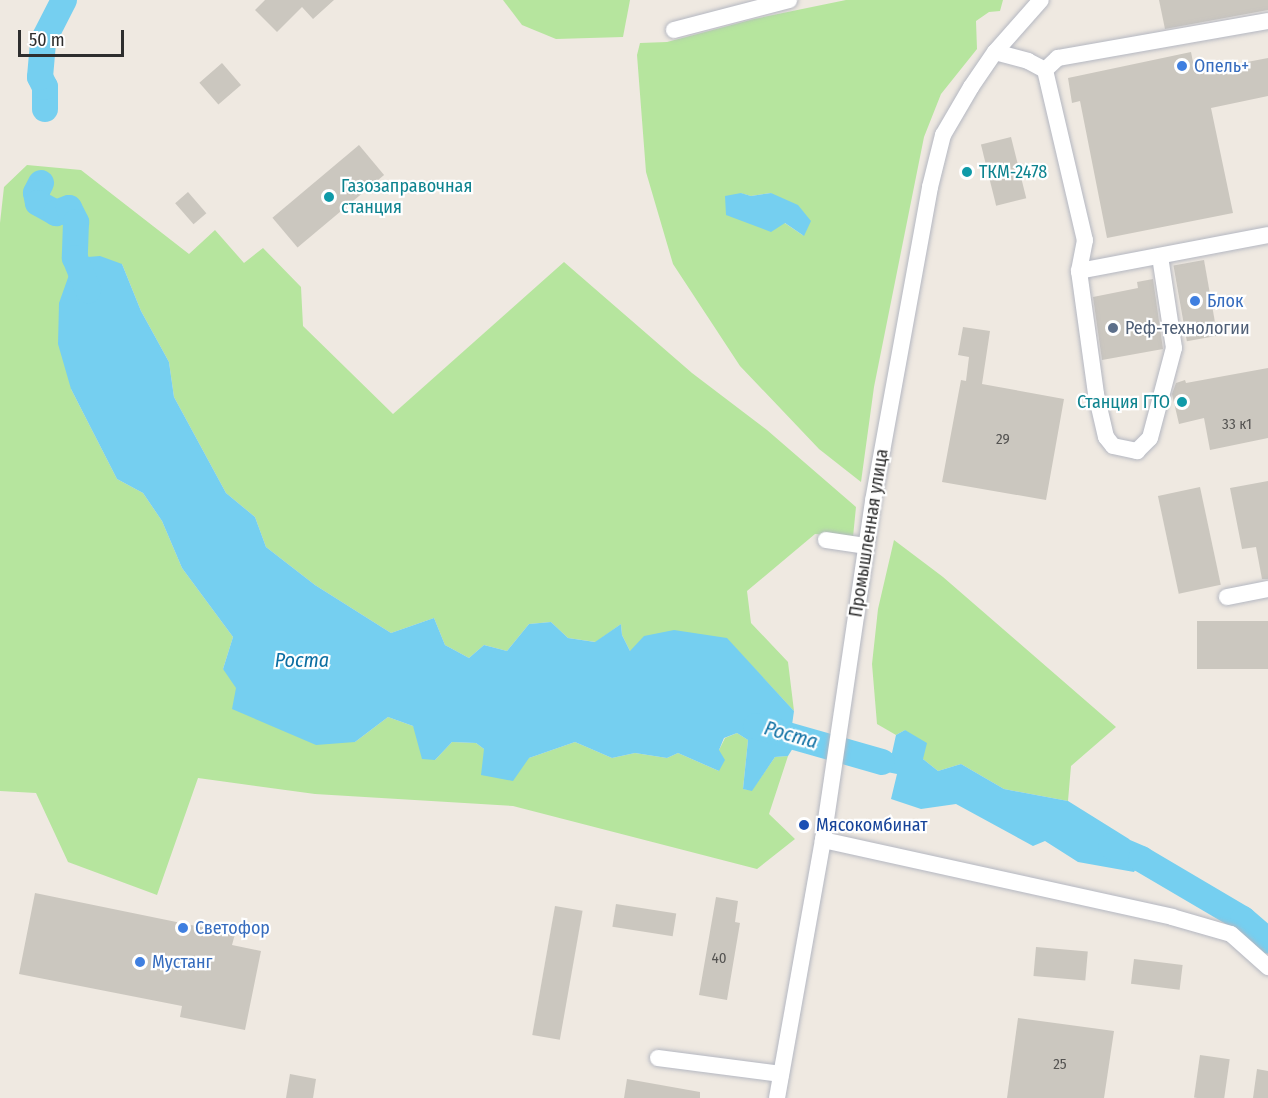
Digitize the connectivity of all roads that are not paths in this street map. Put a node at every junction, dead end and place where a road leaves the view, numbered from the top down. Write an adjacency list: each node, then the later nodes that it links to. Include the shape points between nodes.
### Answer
1 (789, 0): 4 (street)
2 (1041, 0): 5 (street, Промышленная улица)
3 (1268, 21): 6 (street, via 1058,58)
4 (674, 30)
5 (995, 52): 6 (street); 11 (street, Промышленная улица, via 943,135 930,187)
6 (1045, 70): 9 (street, via 1085,240)
7 (1267, 234): 8 (street)
8 (1160, 256): 9 (street); 9 (street, via 1174,348 1150,438 1137,451 1113,446 1106,437)
9 (1079, 271)
10 (826, 540): 11 (street)
11 (866, 546): 14 (street, Промышленная улица)
12 (1268, 589): 13 (street)
13 (1227, 597)
14 (823, 840): 15 (street, via 1192,922 1232,934); 17 (street, Промышленная улица)
15 (1268, 967)
16 (658, 1058): 17 (street)
17 (781, 1074): 18 (street, Промышленная улица)
18 (777, 1098)

